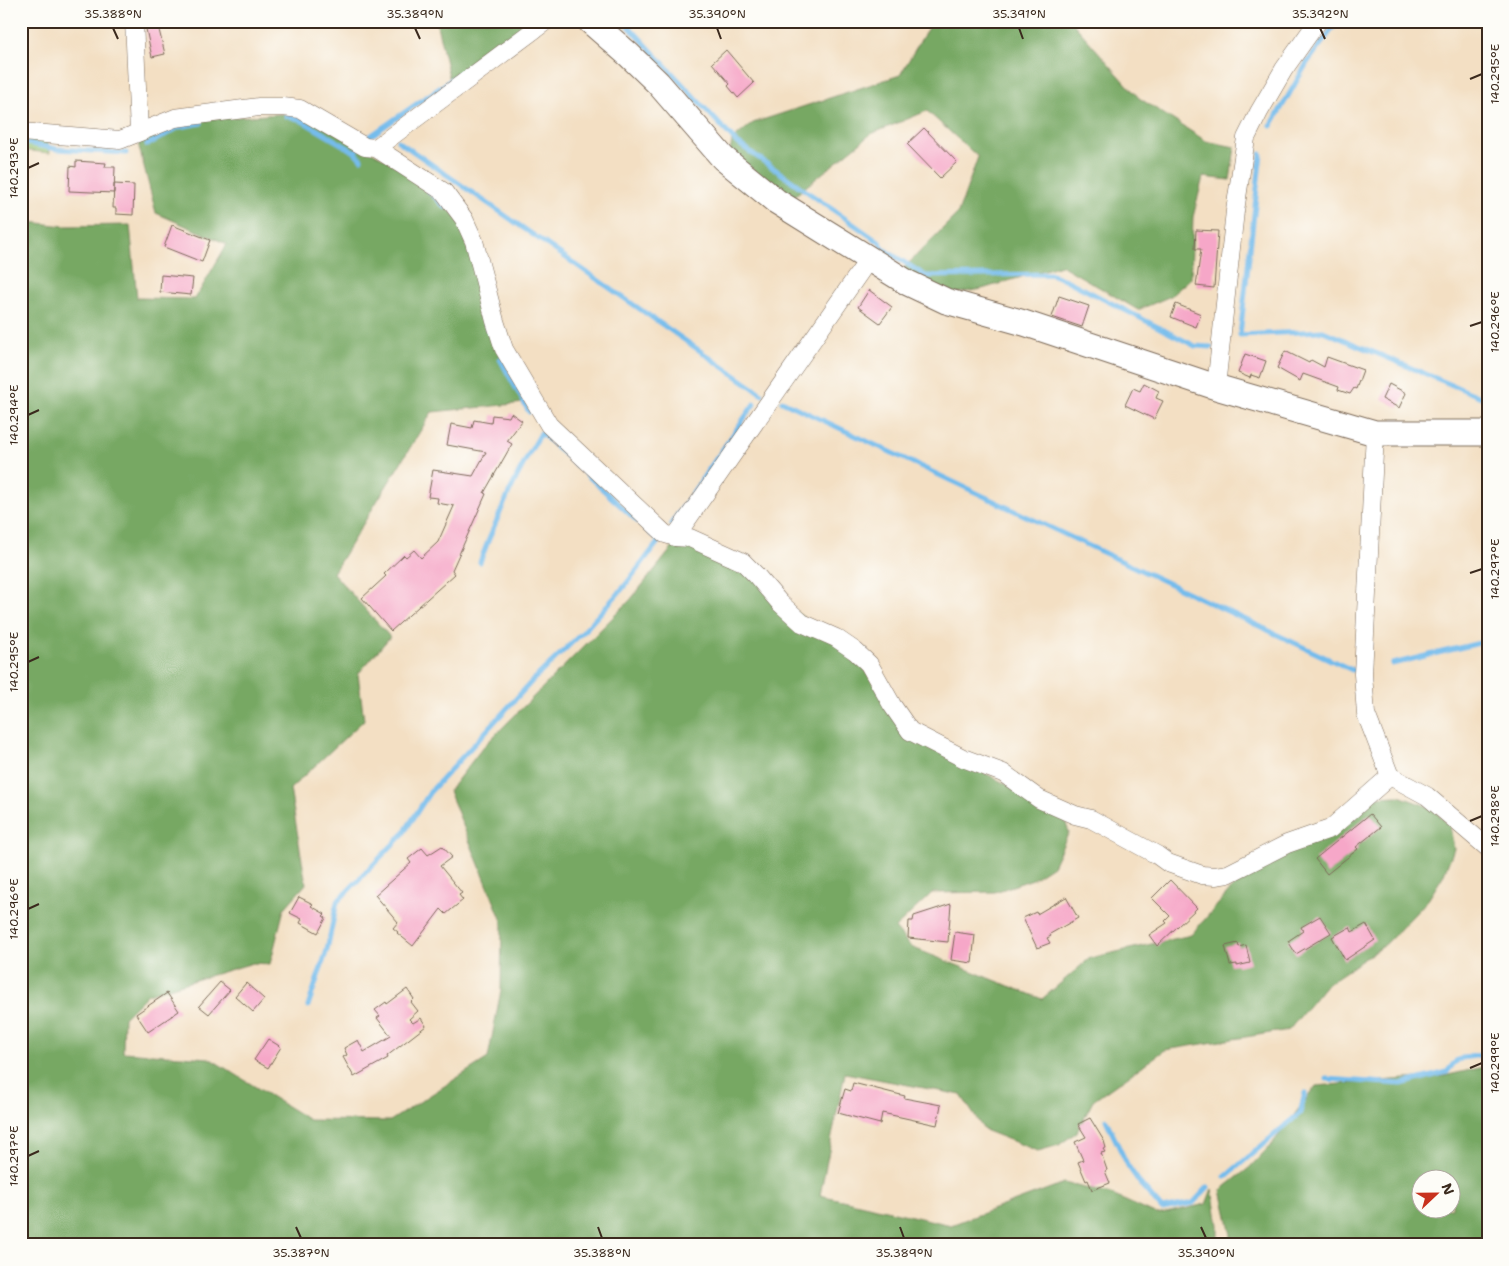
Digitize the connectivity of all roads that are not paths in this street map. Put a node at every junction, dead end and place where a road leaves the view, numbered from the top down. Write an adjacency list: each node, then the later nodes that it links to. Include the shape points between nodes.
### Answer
1 (134, 21): 6 (street)
2 (546, 21): 7 (street)
3 (590, 21): 8 (street, via 658,84 723,158 776,200)
4 (1318, 21): 9 (street, via 1284,69 1246,138)
5 (21, 132): 6 (street, via 120,140)
6 (139, 132): 7 (street, via 175,118 260,106 283,107 300,110)
7 (366, 146): 12 (street, via 444,192 464,219 474,241 504,349 548,425 665,534)
8 (869, 259): 9 (street, via 946,301 1024,323); 12 (street)
9 (1216, 387): 10 (street)
10 (1375, 433): 11 (street); 13 (street, via 1363,674 1366,714)
11 (1488, 433)
12 (675, 537): 13 (street, via 690,538 743,562 780,604 802,623 836,638 855,651 869,664 910,731 962,758 1003,774 1039,799 1091,819 1168,863 1202,876 1228,874 1287,844 1330,829)
13 (1390, 776): 14 (street, via 1427,796)
14 (1488, 848)

